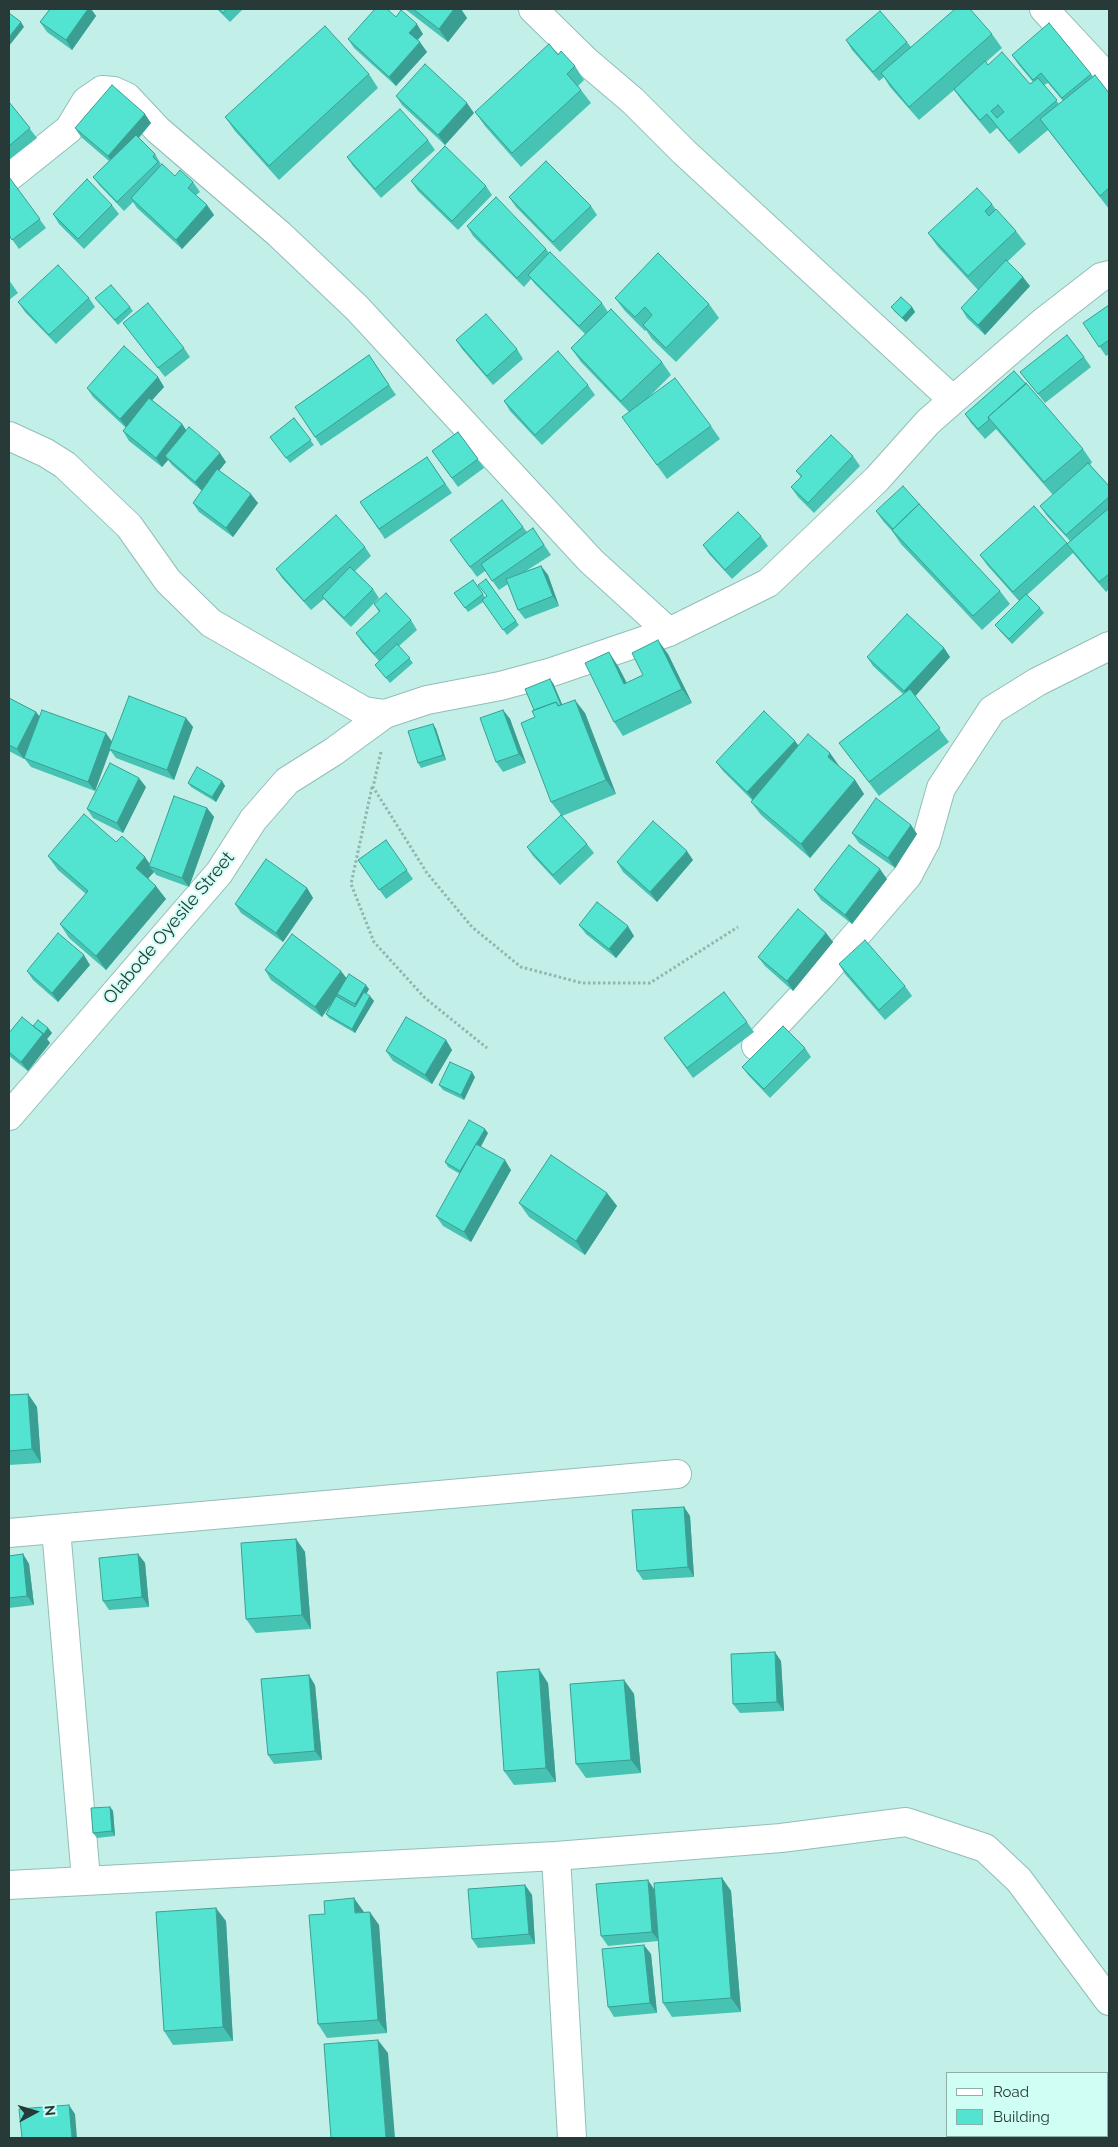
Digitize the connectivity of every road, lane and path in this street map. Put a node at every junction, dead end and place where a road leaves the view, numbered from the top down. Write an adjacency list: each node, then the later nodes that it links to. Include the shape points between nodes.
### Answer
1 (533, 9): 6 (street)
2 (1044, 9): 3 (street)
3 (1109, 79)
4 (9, 177): 8 (street, via 69,129 86,102 102,90 127,97 158,130 279,234 357,308 592,561)
5 (1109, 275): 6 (street, via 1101,277 1043,322)
6 (953, 400): 8 (street, via 928,422 877,479 768,583)
7 (9, 436): 10 (street, via 64,465 129,526 168,580 211,623 364,711)
8 (669, 632): 10 (street, via 552,672 427,700)
9 (1109, 646): 14 (street, via 1037,682 992,710 941,788 926,840 908,875)
10 (385, 714): 16 (street, Olabode Oyesile Street, via 287,781 253,820 219,873)
11 (382, 750): 12 (path)
12 (372, 787): 13 (path, via 428,873 472,927 521,967 582,983 650,983); 15 (path, via 351,884 374,942 425,998)
13 (738, 927)
14 (756, 1046)
15 (487, 1048)
16 (9, 1116)
17 (677, 1474): 18 (street)
18 (56, 1529): 19 (street); 21 (street)
19 (9, 1533)
20 (556, 1856): 21 (street); 23 (street, via 781,1838 906,1822 985,1848 1019,1880); 24 (street)
21 (86, 1879): 22 (street)
22 (9, 1885)
23 (1109, 2001)
24 (572, 2138)

